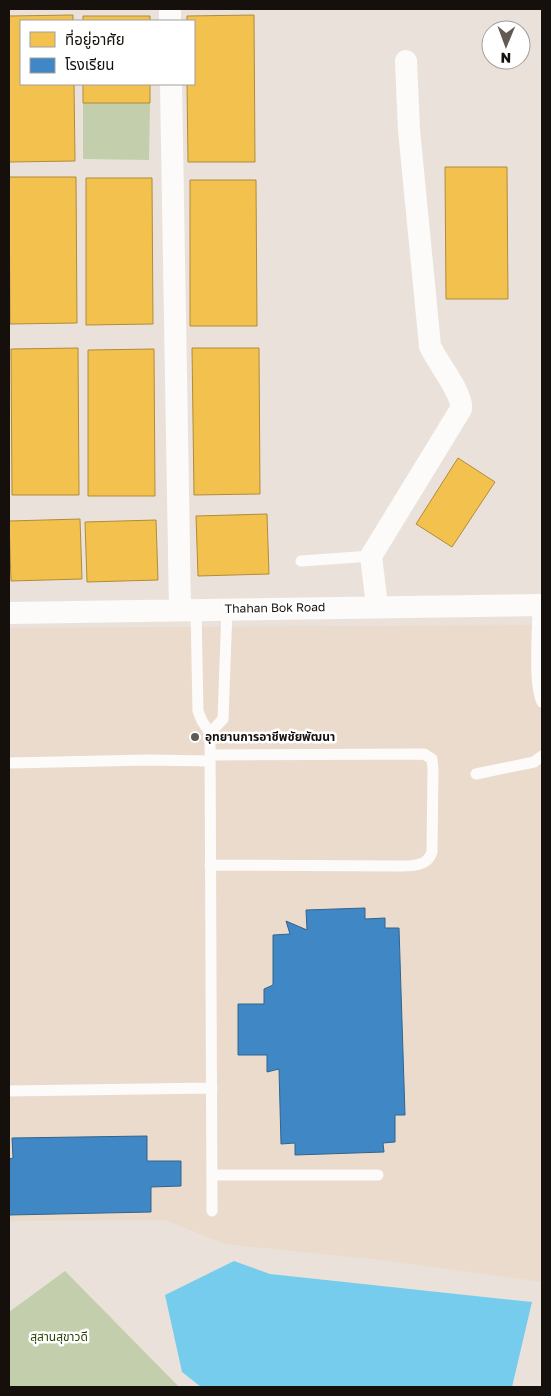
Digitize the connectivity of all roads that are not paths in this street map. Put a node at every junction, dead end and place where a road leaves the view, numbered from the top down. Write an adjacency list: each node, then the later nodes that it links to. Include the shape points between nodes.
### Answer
1 (406, 61): 3 (street, via 409,130 430,346 462,402 461,409)
2 (171, 85): 8 (street)
3 (371, 556): 4 (lane); 6 (street)
4 (300, 561)
5 (540, 605): 6 (street, Thahan Bok Road); 10 (lane, via 538,670)
6 (377, 606): 7 (street, Thahan Bok Road)
7 (227, 609): 8 (street, Thahan Bok Road); 11 (lane, via 223,719)
8 (188, 610): 9 (street, Thahan Bok Road); 11 (lane, via 198,711)
9 (9, 613)
10 (542, 702)
11 (210, 733): 13 (lane)
12 (542, 756): 15 (lane, via 534,762)
13 (210, 758): 14 (lane); 16 (lane); 16 (lane, via 424,754 432,759 433,769 432,852 424,863 400,866)
14 (9, 763)
15 (476, 774)
16 (210, 865): 17 (lane)
17 (212, 1088): 18 (lane); 20 (lane)
18 (9, 1091)
19 (378, 1175): 20 (lane)
20 (213, 1176): 21 (lane)
21 (212, 1210)

